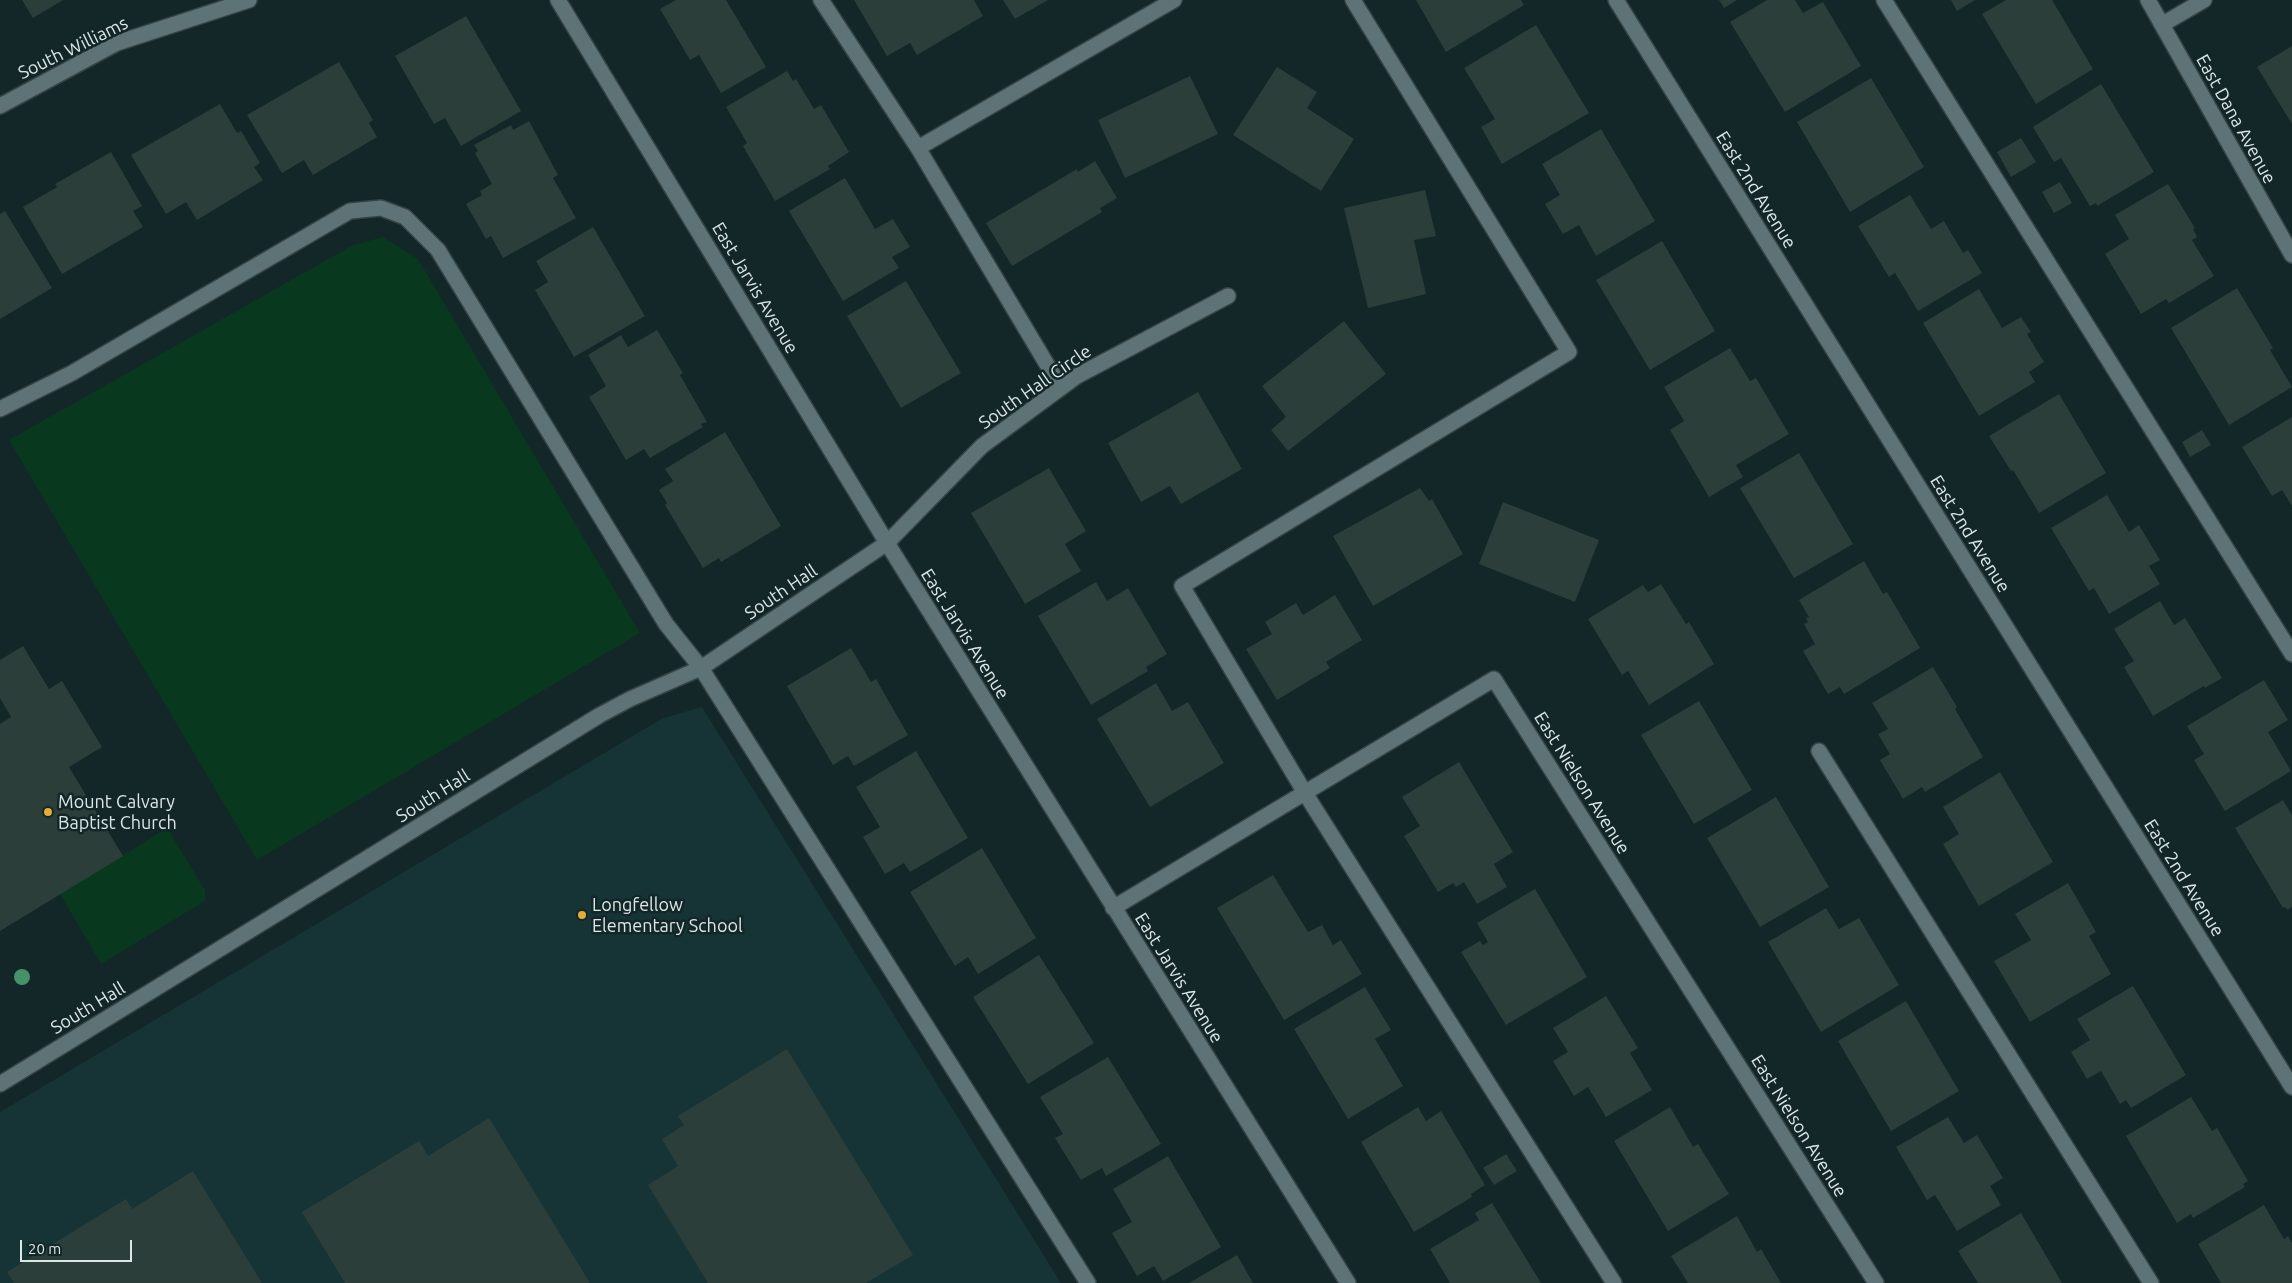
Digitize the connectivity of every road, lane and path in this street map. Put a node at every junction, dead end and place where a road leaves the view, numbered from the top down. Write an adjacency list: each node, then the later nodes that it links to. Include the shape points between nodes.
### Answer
1 (249, 0): 10 (street, South Williams)
2 (558, 0): 19 (street, East Jarvis Avenue)
3 (821, 0): 13 (street)
4 (1174, 0): 13 (street)
5 (1353, 0): 23 (street, via 1568,352 1182,586)
6 (1616, 0): 26 (street, East 2nd Avenue)
7 (1884, 0): 20 (street)
8 (2148, 0): 11 (street, East Dana Avenue)
9 (2204, 0): 11 (street)
10 (218, 5): 12 (street, South Williams, via 117,43)
11 (2163, 24): 14 (street, East Dana Avenue)
12 (0, 106)
13 (918, 148): 17 (street)
14 (2287, 236): 15 (street, East Dana Avenue)
15 (2292, 255)
16 (1228, 296): 17 (street, South Hall Circle)
17 (1061, 388): 19 (street, South Hall Circle, via 982,446)
18 (0, 409): 21 (street, via 72,373 350,211 382,208 404,218 438,250 666,624)
19 (887, 543): 21 (street, South Hall); 24 (street, East Jarvis Avenue)
20 (2292, 654)
21 (701, 668): 25 (street, South Hall, via 600,714); 27 (street)
22 (1819, 751): 31 (street)
23 (1305, 793): 24 (street, East Nielson Avenue); 29 (street); 30 (street, East Nielson Avenue, via 1494,679)
24 (1113, 908): 28 (street, East Jarvis Avenue)
25 (0, 1084)
26 (2292, 1087)
27 (1088, 1283)
28 (1348, 1283)
29 (1614, 1283)
30 (1876, 1283)
31 (2151, 1283)

